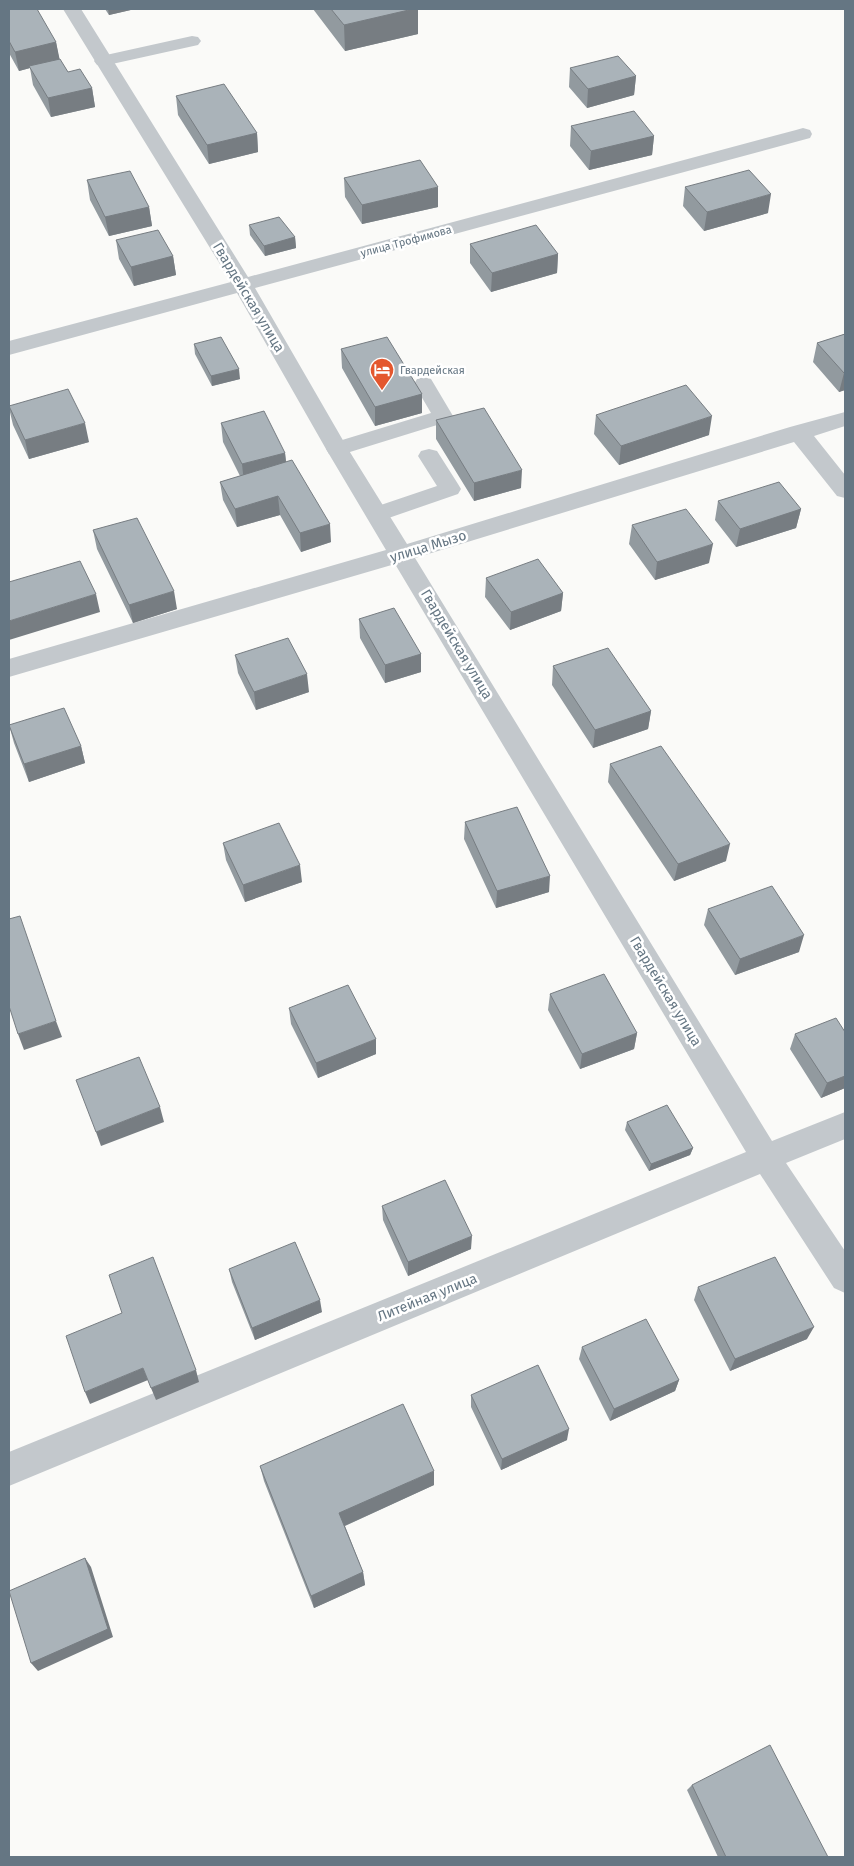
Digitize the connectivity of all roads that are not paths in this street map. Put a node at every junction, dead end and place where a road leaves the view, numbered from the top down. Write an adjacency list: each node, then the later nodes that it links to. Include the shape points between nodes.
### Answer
1 (72, 9): 3 (street, Гвардейская улица)
2 (192, 41): 3 (lane)
3 (103, 62): 5 (street, Гвардейская улица)
4 (803, 134): 5 (street, улица Трофимова)
5 (243, 285): 6 (street, улица Трофимова); 10 (street, Гвардейская улица)
6 (9, 348)
7 (424, 384): 10 (lane, via 443,416)
8 (845, 419): 9 (street, улица Мызо)
9 (798, 432): 12 (street); 14 (street, улица Мызо)
10 (337, 449): 13 (street, Гвардейская улица)
11 (429, 456): 13 (lane, via 450,489)
12 (845, 490)
13 (377, 514): 14 (street, Гвардейская улица)
14 (402, 554): 15 (street, улица Мызо); 17 (street, Гвардейская улица)
15 (9, 668)
16 (845, 1124): 17 (street, Литейная улица)
17 (766, 1158): 18 (street, Гвардейская улица); 19 (street, Литейная улица)
18 (845, 1278)
19 (9, 1469)

